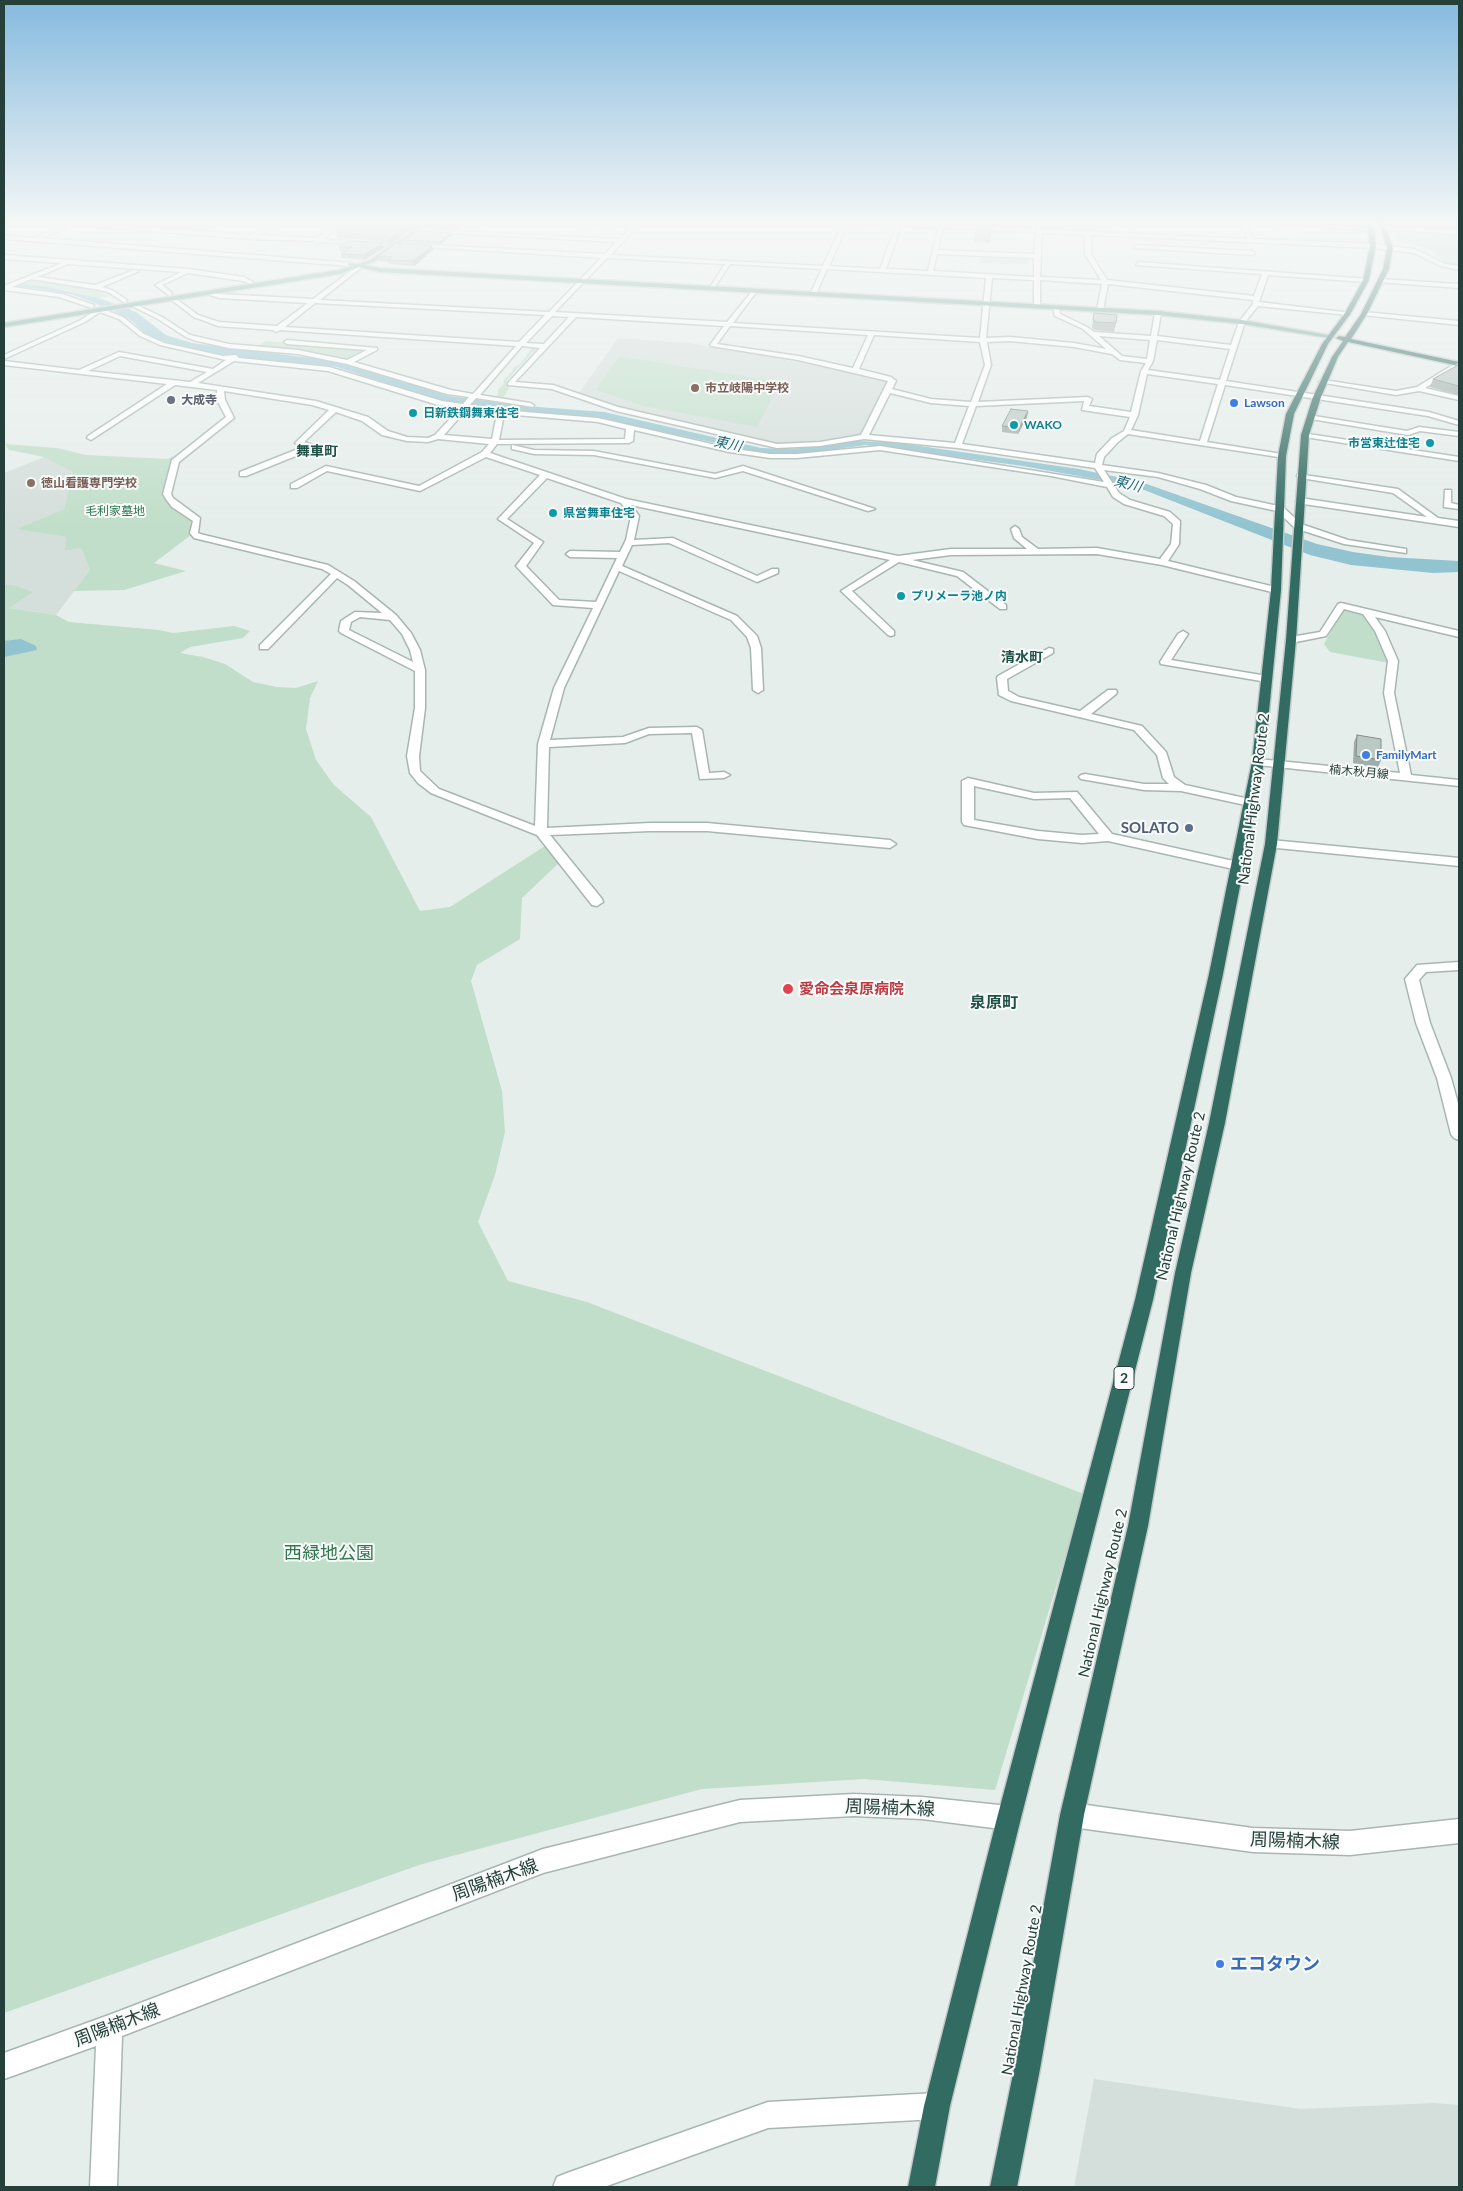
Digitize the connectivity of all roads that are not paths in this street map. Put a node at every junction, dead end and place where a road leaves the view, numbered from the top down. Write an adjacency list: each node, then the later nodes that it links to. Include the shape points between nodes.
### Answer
1 (74, 325): 33 (street)
2 (131, 325): 34 (street, via 150,340)
3 (171, 325): 31 (street, via 188,336 212,343)
4 (233, 325): 18 (street)
5 (283, 325): 18 (street)
6 (540, 325): 28 (street)
7 (564, 325): 29 (street)
8 (726, 325): 39 (street, via 713,345)
9 (731, 325): 19 (street)
10 (984, 325): 26 (street)
11 (1078, 325): 17 (street)
12 (1156, 325): 23 (street)
13 (1241, 325): 30 (street)
14 (1262, 325): 22 (main road)
15 (1338, 325): 22 (highway, 2)
16 (1356, 325): 24 (highway, National Highway Route 2 / 2)
17 (1084, 328): 21 (street)
18 (278, 329): 20 (street); 28 (street)
19 (872, 333): 26 (street); 39 (street)
20 (271, 334)
21 (1091, 334): 23 (street); 32 (street)
22 (1330, 336): 24 (highway); 50 (highway, 2)
23 (1154, 338): 30 (street); 35 (street)
24 (1347, 339): 38 (highway); 44 (highway, National Highway Route 2 / 2)
25 (263, 340): 31 (street)
26 (982, 340): 32 (street, via 1010,339); 54 (street, via 988,365)
27 (282, 342): 36 (street, via 376,349)
28 (521, 344): 29 (street); 51 (street)
29 (545, 346): 59 (street, via 510,384 552,387)
30 (1234, 347): 43 (street)
31 (251, 348): 34 (street); 36 (street, via 298,352)
32 (1114, 354): 35 (street, via 1120,358)
33 (4, 357)
34 (233, 359): 40 (street); 56 (street, via 329,369 441,403)
35 (1150, 361): 41 (street)
36 (348, 362): 51 (street)
37 (4, 363): 42 (street)
38 (1459, 364): 48 (street)
39 (856, 369): 49 (street, via 889,378 892,381)
40 (215, 371): 42 (street, via 119,354); 46 (street)
41 (1144, 371): 43 (street); 61 (street)
42 (79, 372): 45 (street)
43 (1222, 382): 50 (street); 73 (street)
44 (1323, 382): 48 (street, via 1396,393); 52 (highway, National Highway Route 2 / 2)
45 (173, 383): 46 (street); 71 (street)
46 (191, 385): 47 (street)
47 (220, 388): 58 (street); 105 (street, via 221,400 230,418 179,456 167,494 170,499 197,520 194,533 197,536 295,559)
48 (1419, 389): 53 (street)
49 (887, 390): 54 (street, via 931,401); 70 (street)
50 (1302, 393): 52 (street); 77 (highway, 2, via 1290,414)
51 (474, 396): 55 (street); 56 (street)
52 (1317, 397): 62 (highway, National Highway Route 2 / 2); 63 (street, via 1429,414)
53 (1459, 398)
54 (973, 404): 61 (street, via 1088,399 1086,408); 74 (street)
55 (538, 405)
56 (465, 407): 60 (street); 69 (street)
57 (587, 408): 59 (street)
58 (335, 409): 69 (street, via 365,419 385,433 407,440); 80 (street, via 299,443 310,447)
59 (616, 409): 70 (street, via 777,446)
60 (501, 412): 64 (street, via 582,418); 72 (street)
61 (1134, 415): 66 (street)
62 (1311, 417): 65 (street); 68 (highway, National Highway Route 2 / 2)
63 (1459, 423)
64 (630, 427): 72 (street, via 629,441); 83 (street, via 748,453 797,456 880,448)
65 (1393, 430): 67 (street); 75 (street)
66 (1127, 432): 73 (street); 79 (street, via 1100,456)
67 (1459, 434)
68 (1305, 435): 75 (street); 82 (highway, National Highway Route 2 / 2)
69 (438, 437): 72 (street)
70 (864, 437): 74 (street)
71 (91, 438)
72 (495, 442): 76 (street); 89 (street, via 534,452 594,453 716,476 743,468)
73 (1203, 443): 77 (street)
74 (958, 446): 79 (street)
75 (1391, 448): 78 (street)
76 (485, 454): 81 (street); 84 (street, via 420,489 326,468)
77 (1282, 456): 90 (highway, 2)
78 (1459, 459)
79 (1098, 466): 83 (street); 90 (street, via 1175,478 1234,499)
80 (242, 474)
81 (545, 475): 86 (street); 107 (street, via 502,519 539,542 522,566 556,603)
82 (1301, 476): 87 (highway, National Highway Route 2 / 2); 91 (street, via 1396,491)
83 (1108, 484): 102 (street, via 1116,495 1128,502 1167,514 1177,523 1175,544)
84 (294, 486)
85 (1448, 492): 88 (street, via 1447,505)
86 (624, 501): 95 (street, via 635,516); 100 (street)
87 (1300, 501): 91 (street); 93 (highway, National Highway Route 2 / 2)
88 (1459, 507)
89 (871, 509)
90 (1280, 509): 93 (street); 101 (highway, National Highway Route 2 / 2)
91 (1438, 520): 92 (street)
92 (1459, 524)
93 (1298, 526): 96 (street, via 1346,542); 101 (highway, National Highway Route 2 / 2)
94 (1015, 529): 97 (street, via 1018,538)
95 (628, 544): 99 (street); 104 (street, via 670,540 757,579)
96 (1403, 551)
97 (1037, 552): 100 (street, via 951,552); 102 (street, via 1097,551)
98 (570, 554): 99 (street)
99 (623, 555): 103 (street)
100 (898, 559): 108 (street, via 960,574); 111 (street, via 846,592)
101 (1286, 561): 106 (highway, National Highway Route 2 / 2); 114 (highway, National Highway Route 2 / 2)
102 (1162, 562): 106 (street)
103 (617, 568): 107 (street); 119 (street, via 734,618 752,636 756,648)
104 (775, 571)
105 (337, 573): 110 (street); 115 (street)
106 (1276, 590): 118 (highway, National Highway Route 2 / 2)
107 (600, 605): 122 (street, via 559,688)
108 (1003, 607)
109 (1368, 614): 113 (street); 114 (street, via 1342,606 1323,634); 127 (street, via 1380,631 1393,661 1389,693)
110 (393, 616): 117 (street, via 415,650); 117 (street, via 358,614 346,621 344,632)
111 (891, 633)
112 (1183, 634): 118 (street, via 1165,662)
113 (1459, 634)
114 (1291, 640): 124 (highway, National Highway Route 2 / 2)
115 (264, 647)
116 (1050, 652): 121 (street, via 1002,678 1003,693)
117 (420, 670): 131 (street, via 420,708 413,756 414,770 422,781 435,791)
118 (1267, 679): 123 (highway, National Highway Route 2 / 2)
119 (758, 690)
120 (1112, 692): 121 (street)
121 (1081, 716): 129 (street, via 1138,728 1162,754 1169,778)
122 (544, 744): 125 (street, via 625,740 649,731 697,730 704,777); 131 (street)
123 (1258, 762): 124 (street, 楠木秋月線); 130 (highway, National Highway Route 2 / 2)
124 (1280, 765): 127 (street, 楠木秋月線); 134 (highway, National Highway Route 2 / 2)
125 (724, 775)
126 (1085, 777): 129 (street, via 1144,787)
127 (1406, 777): 128 (street, 楠木秋月線)
128 (1459, 783)
129 (1181, 788): 130 (street)
130 (1250, 802): 136 (highway, National Highway Route 2 / 2)
131 (542, 832): 133 (street, via 707,827); 137 (street)
132 (1108, 838): 132 (street, via 1073,794 1034,796 968,781 968,822 1038,835); 136 (street)
133 (890, 844)
134 (1271, 844): 135 (street); 140 (highway, National Highway Route 2 / 2, via 1217,1123 1182,1273 1138,1526)
135 (1459, 862)
136 (1238, 866): 141 (highway, National Highway Route 2 / 2, via 1144,1300)
137 (597, 902)
138 (1459, 966): 139 (street, via 1422,968 1412,979)
139 (1459, 1134)
140 (1072, 1815): 142 (street, 周陽楠木線, via 1253,1840 1350,1843); 149 (highway, National Highway Route 2 / 2)
141 (1009, 1818): 143 (street, 周陽楠木線, via 922,1808 854,1805 740,1811 544,1861); 145 (highway, National Highway Route 2 / 2)
142 (1459, 1831)
143 (109, 2028): 144 (street, 周陽楠木線); 146 (street)
144 (4, 2066)
145 (937, 2106): 147 (street, via 768,2115); 148 (highway, National Highway Route 2 / 2)
146 (104, 2187)
147 (567, 2187)
148 (920, 2187)
149 (1003, 2187)

